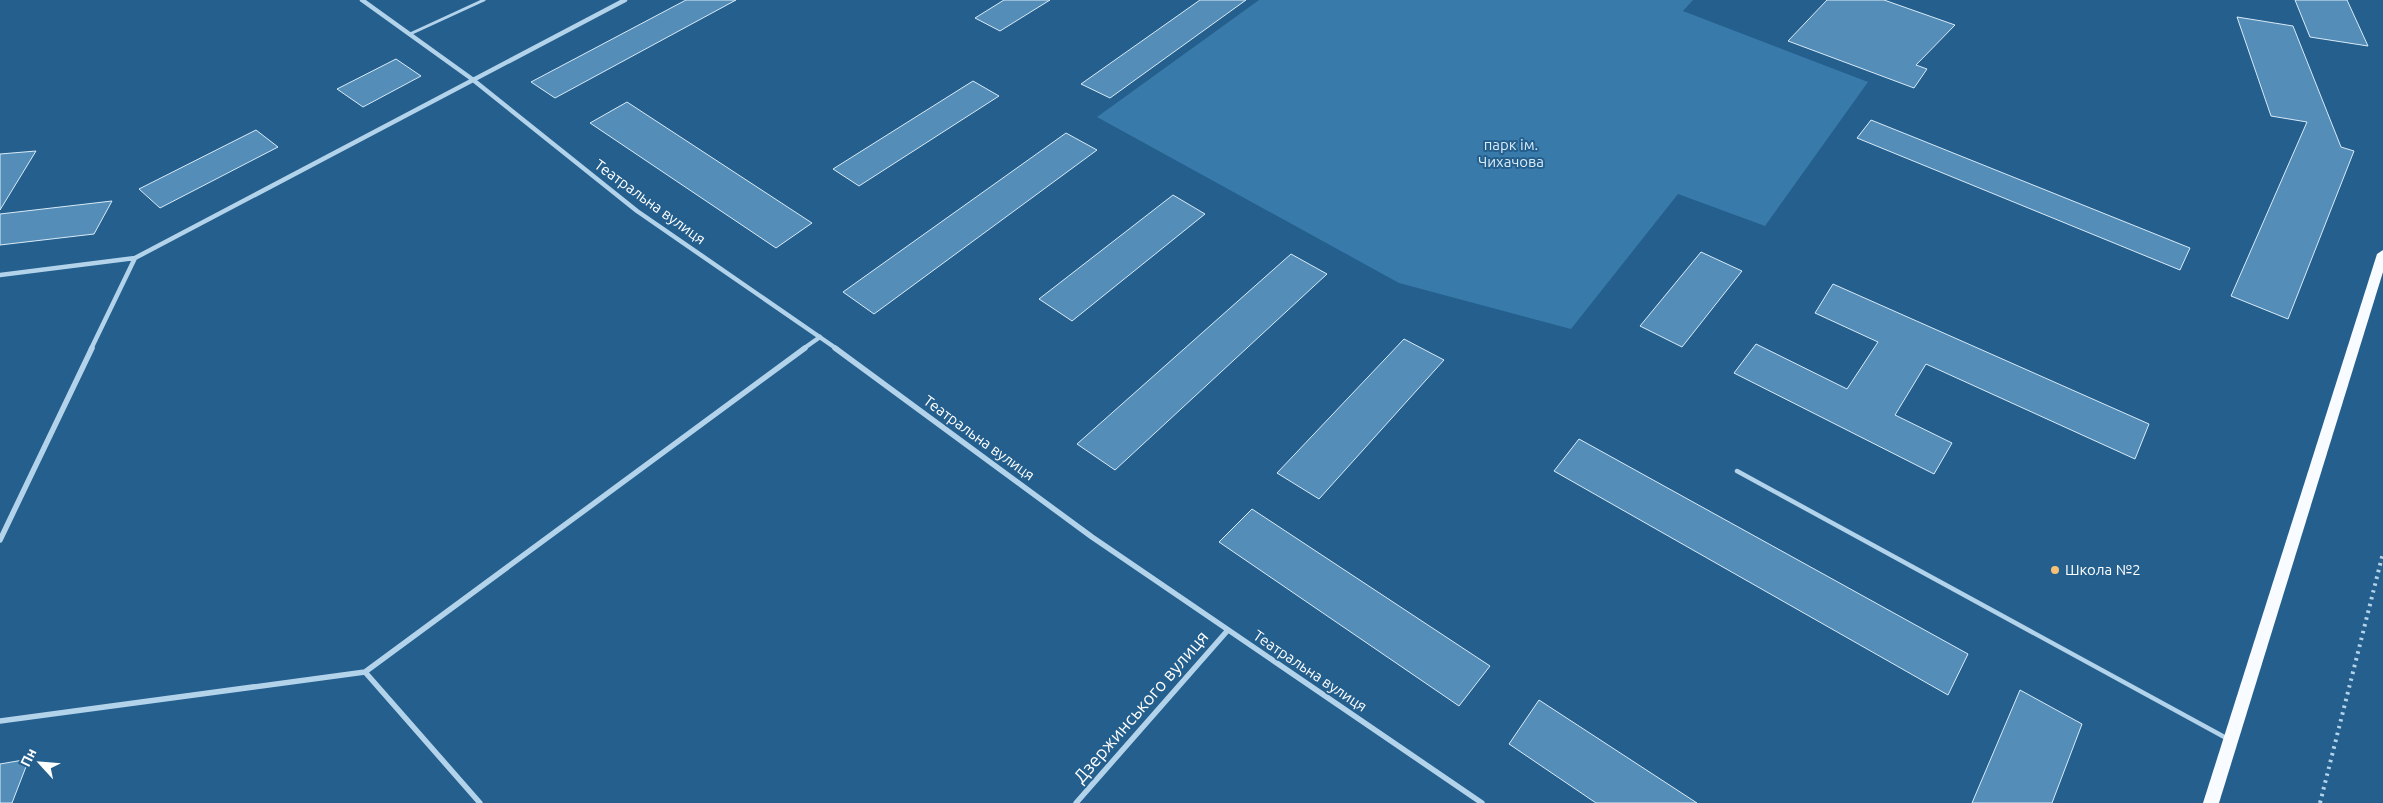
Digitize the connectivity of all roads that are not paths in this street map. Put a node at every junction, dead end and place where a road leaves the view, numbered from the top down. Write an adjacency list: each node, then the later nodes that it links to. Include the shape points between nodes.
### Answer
1 (362, 0): 4 (street, Театральна вулиця)
2 (484, 0): 4 (lane)
3 (625, 0): 5 (street)
4 (410, 34): 5 (street, Театральна вулиця)
5 (472, 79): 7 (street); 9 (street, Театральна вулиця, via 637,211)
6 (2383, 254): 15 (main road)
7 (135, 258): 8 (street); 11 (street)
8 (0, 275)
9 (820, 336): 12 (street, Театральна вулиця, via 1092,537); 13 (street)
10 (1736, 471): 15 (lane)
11 (0, 540)
12 (1228, 630): 17 (street, Дзержинського вулиця); 18 (street, Театральна вулиця)
13 (364, 672): 14 (street); 16 (street)
14 (0, 721)
15 (2230, 741): 19 (main road)
16 (480, 803)
17 (1076, 803)
18 (1482, 803)
19 (2211, 803)

